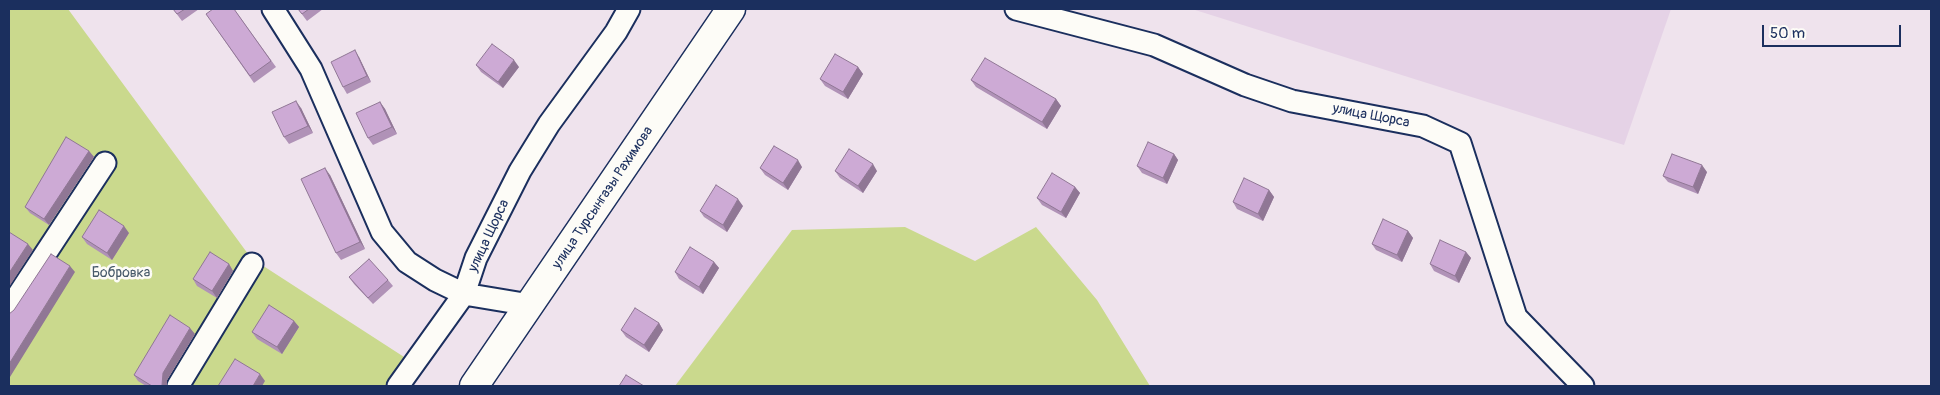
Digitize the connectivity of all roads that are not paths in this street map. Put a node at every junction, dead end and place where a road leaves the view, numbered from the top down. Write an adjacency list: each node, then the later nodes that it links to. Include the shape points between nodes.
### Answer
1 (273, 9): 7 (street, via 311,69 382,232 407,262)
2 (629, 9): 7 (street, улица Щорса, via 549,124 520,172 476,258)
3 (731, 9): 8 (street, улица Турсынгазы Рахимова)
4 (1016, 9): 13 (street, улица Щорса, via 1154,45 1244,85 1292,101 1423,126 1460,143 1516,317)
5 (105, 163): 9 (street)
6 (252, 264): 10 (street)
7 (464, 294): 8 (street); 11 (street, улица Щорса)
8 (530, 305): 12 (street, улица Турсынгазы Рахимова)
9 (9, 309)
10 (178, 386)
11 (398, 386)
12 (474, 386)
13 (1583, 386)

